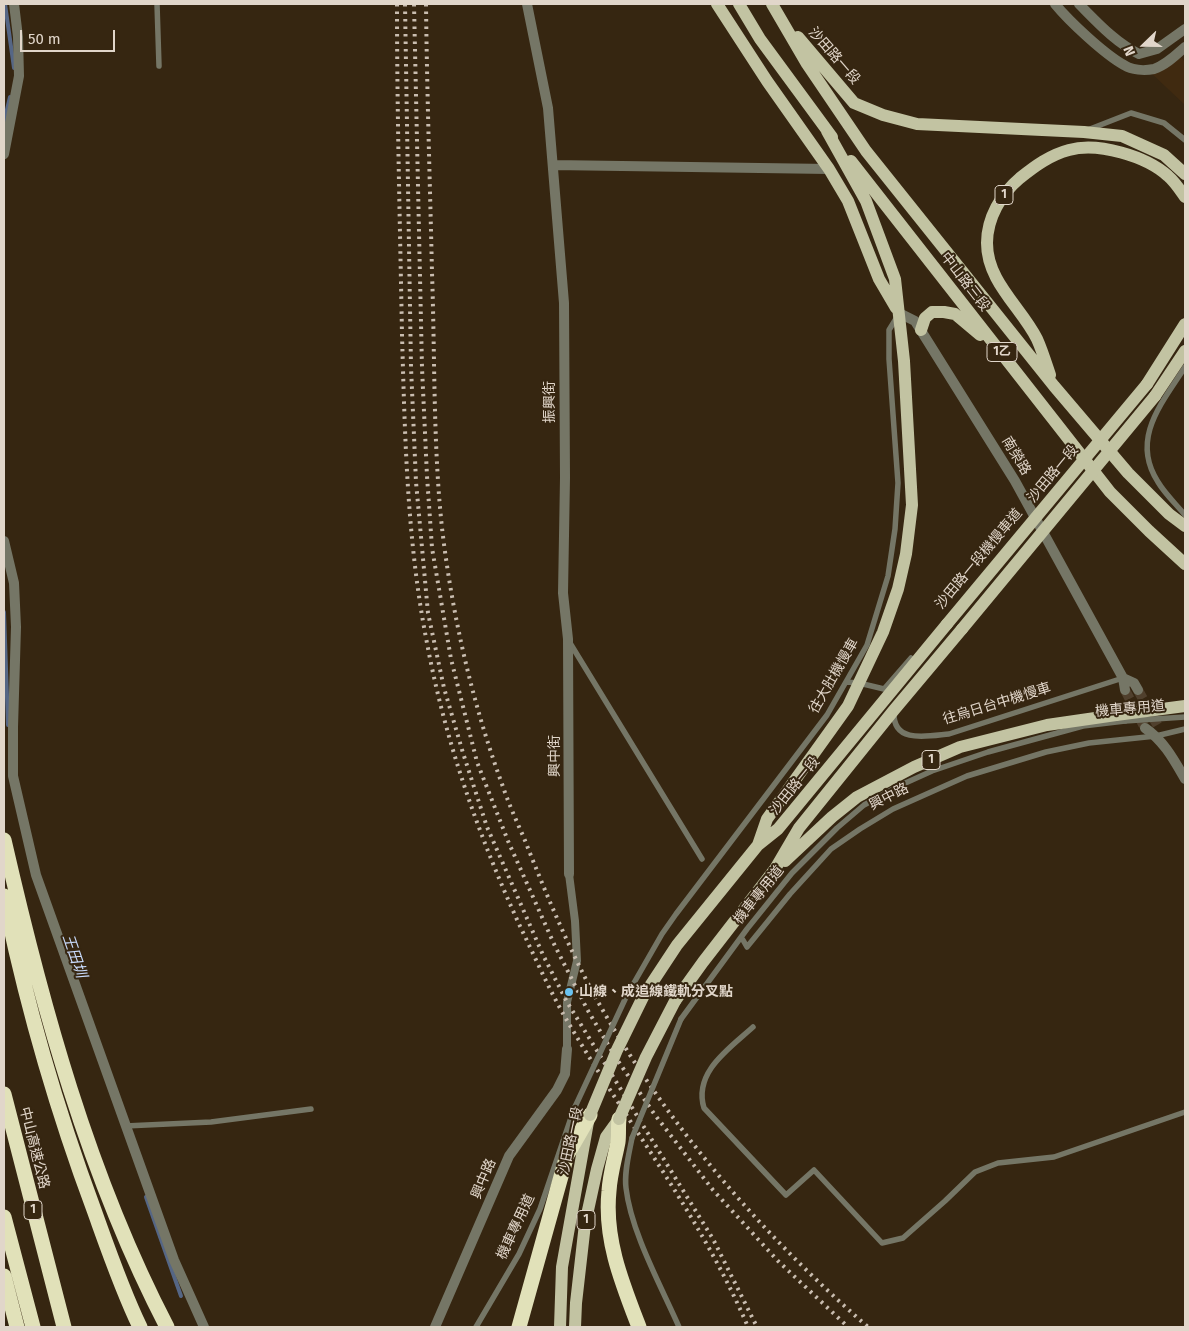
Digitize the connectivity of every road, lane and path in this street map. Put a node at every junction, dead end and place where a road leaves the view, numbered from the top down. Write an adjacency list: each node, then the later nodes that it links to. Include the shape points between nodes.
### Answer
1 (14, 4): 16 (street, via 19,76)
2 (157, 4): 12 (lane)
3 (527, 4): 17 (street, 振興街, via 548,108)
4 (717, 4): 18 (main road)
5 (739, 4): 13 (main road, 中山路三段 / 1乙, via 760,39)
6 (772, 4): 9 (main road, 中山路三段 / 1乙)
7 (1054, 4): 11 (street, via 1125,66 1154,69)
8 (1079, 4): 10 (street, via 1117,41 1139,54 1157,50)
9 (780, 16): 14 (main road, 沙田路一段, via 854,102 883,115 917,124); 30 (main road, 中山路三段 / 1乙, via 807,64 866,151)
10 (1185, 29)
11 (1185, 47)
12 (159, 66)
13 (827, 131): 22 (main road, via 866,202 895,280); 26 (main road, 中山路三段 / 1乙)
14 (1084, 132): 15 (lane, via 1131,113 1164,124); 19 (main road, 沙田路一段, via 1130,139 1164,155)
15 (1185, 140)
16 (4, 154)
17 (553, 165): 18 (street); 36 (street, 振興街, via 564,303 563,593)
18 (829, 169): 22 (main road, via 848,201 879,279)
19 (1185, 174)
20 (1185, 197): 30 (main road, 1, via 1169,176 1152,165 1132,156 1092,147 1070,150 1049,158 1029,170 1001,198 990,221 989,262 1003,290 1036,338)
21 (1185, 206): 30 (lane, via 1166,178 1149,167 1130,159 1090,151 1070,153 1052,160 1013,189 995,222 993,262 1006,288 1041,338)
22 (899, 313): 25 (street, 南榮路, via 916,321); 38 (lane, 往大肚機慢車, via 889,330 898,483 895,529 888,576 867,645); 39 (main road, via 912,505 898,589)
23 (1185, 315): 29 (lane)
24 (1185, 324): 29 (main road, 沙田路一段 / 1)
25 (921, 330): 26 (main road, via 925,318 932,312 955,314); 37 (street, 南榮路, via 1015,481)
26 (1000, 350): 34 (main road, 中山路三段 / 1乙, via 1110,492)
27 (1185, 351): 43 (main road, 沙田路一段 / 1, bridge, via 1155,396)
28 (1185, 367): 31 (lane, via 1153,417 1146,438 1149,463 1158,482)
29 (1146, 382): 35 (main road, 沙田路一段 / 1, bridge)
30 (1054, 386): 32 (main road, 中山路三段 / 1, via 1128,473)
31 (1185, 514)
32 (1185, 526)
33 (4, 541): 65 (street, via 14,583 16,627 13,776 36,875)
34 (1185, 564)
35 (946, 622): 39 (lane, 沙田路一段機慢車道, via 884,689); 51 (main road, 沙田路一段 / 1, via 778,829)
36 (568, 639): 52 (lane); 54 (street, 興中街)
37 (1123, 678): 40 (street, 南榮路); 41 (street, 南榮路, via 1134,683); 43 (lane, 往烏日台中機慢車, via 949,734 905,734 894,722)
38 (846, 682): 39 (lane, 沙田路一段機慢車道); 57 (lane, 往大肚機慢車, via 827,715 672,921)
39 (860, 683): 51 (main road, via 848,706 768,819)
40 (1125, 690)
41 (1138, 690)
42 (1185, 706): 45 (main road, 沙田路一段 / 1, bridge)
43 (894, 710): 53 (main road, 沙田路一段 / 1, via 799,828)
44 (1185, 717): 45 (lane, 機車專用道, bridge)
45 (1121, 718): 53 (main road, 沙田路一段 / 1, via 1047,725 960,747 914,767 857,797); 79 (lane, 機車專用道, bridge, via 988,752 901,784 864,805 792,874 681,1019 632,1138 625,1186 630,1212)
46 (1145, 728): 48 (street)
47 (1185, 729): 48 (lane)
48 (1157, 732): 49 (street); 56 (lane, 興中路, via 1046,752 967,776 893,809 831,849 747,947)
49 (1185, 779)
50 (4, 840): 71 (highway, via 39,986 77,1108 141,1276)
51 (758, 845): 63 (main road, 沙田路一段 / 1, bridge, via 677,945 644,995)
52 (702, 859)
53 (775, 869): 64 (main road, 沙田路一段 / 1, bridge, via 675,1001)
54 (569, 874): 59 (street, via 577,961 567,1002)
55 (4, 896): 70 (highway, via 25,991 70,1146)
56 (743, 940)
57 (627, 995): 74 (lane, 機車專用道, bridge, via 574,1109 540,1209 519,1254)
58 (754, 1028): 62 (lane, via 717,1060 703,1081 701,1098 704,1108 786,1195 814,1170 882,1243 903,1238 975,1172 998,1163 1054,1157)
59 (567, 1049): 73 (street, 興中路, via 565,1074 509,1156)
60 (4, 1094): 69 (highway, 中山高速公路 / 1)
61 (311, 1109): 65 (lane, via 210,1122)
62 (1185, 1112)
63 (590, 1115): 75 (highway, via 567,1155); 76 (main road, 沙田路一段 / 1, via 562,1267)
64 (619, 1119): 77 (main road, 沙田路一段 / 1, via 606,1137 585,1224); 78 (highway, via 608,1192 608,1225 616,1266)
65 (125, 1126): 72 (street, via 174,1260)
66 (4, 1217): 68 (highway, 1)
67 (4, 1276): 68 (highway)
68 (24, 1323)
69 (64, 1327)
70 (140, 1327)
71 (167, 1327)
72 (204, 1327)
73 (434, 1327)
74 (476, 1327)
75 (519, 1327)
76 (560, 1327)
77 (575, 1327)
78 (639, 1327)
79 (679, 1327)

